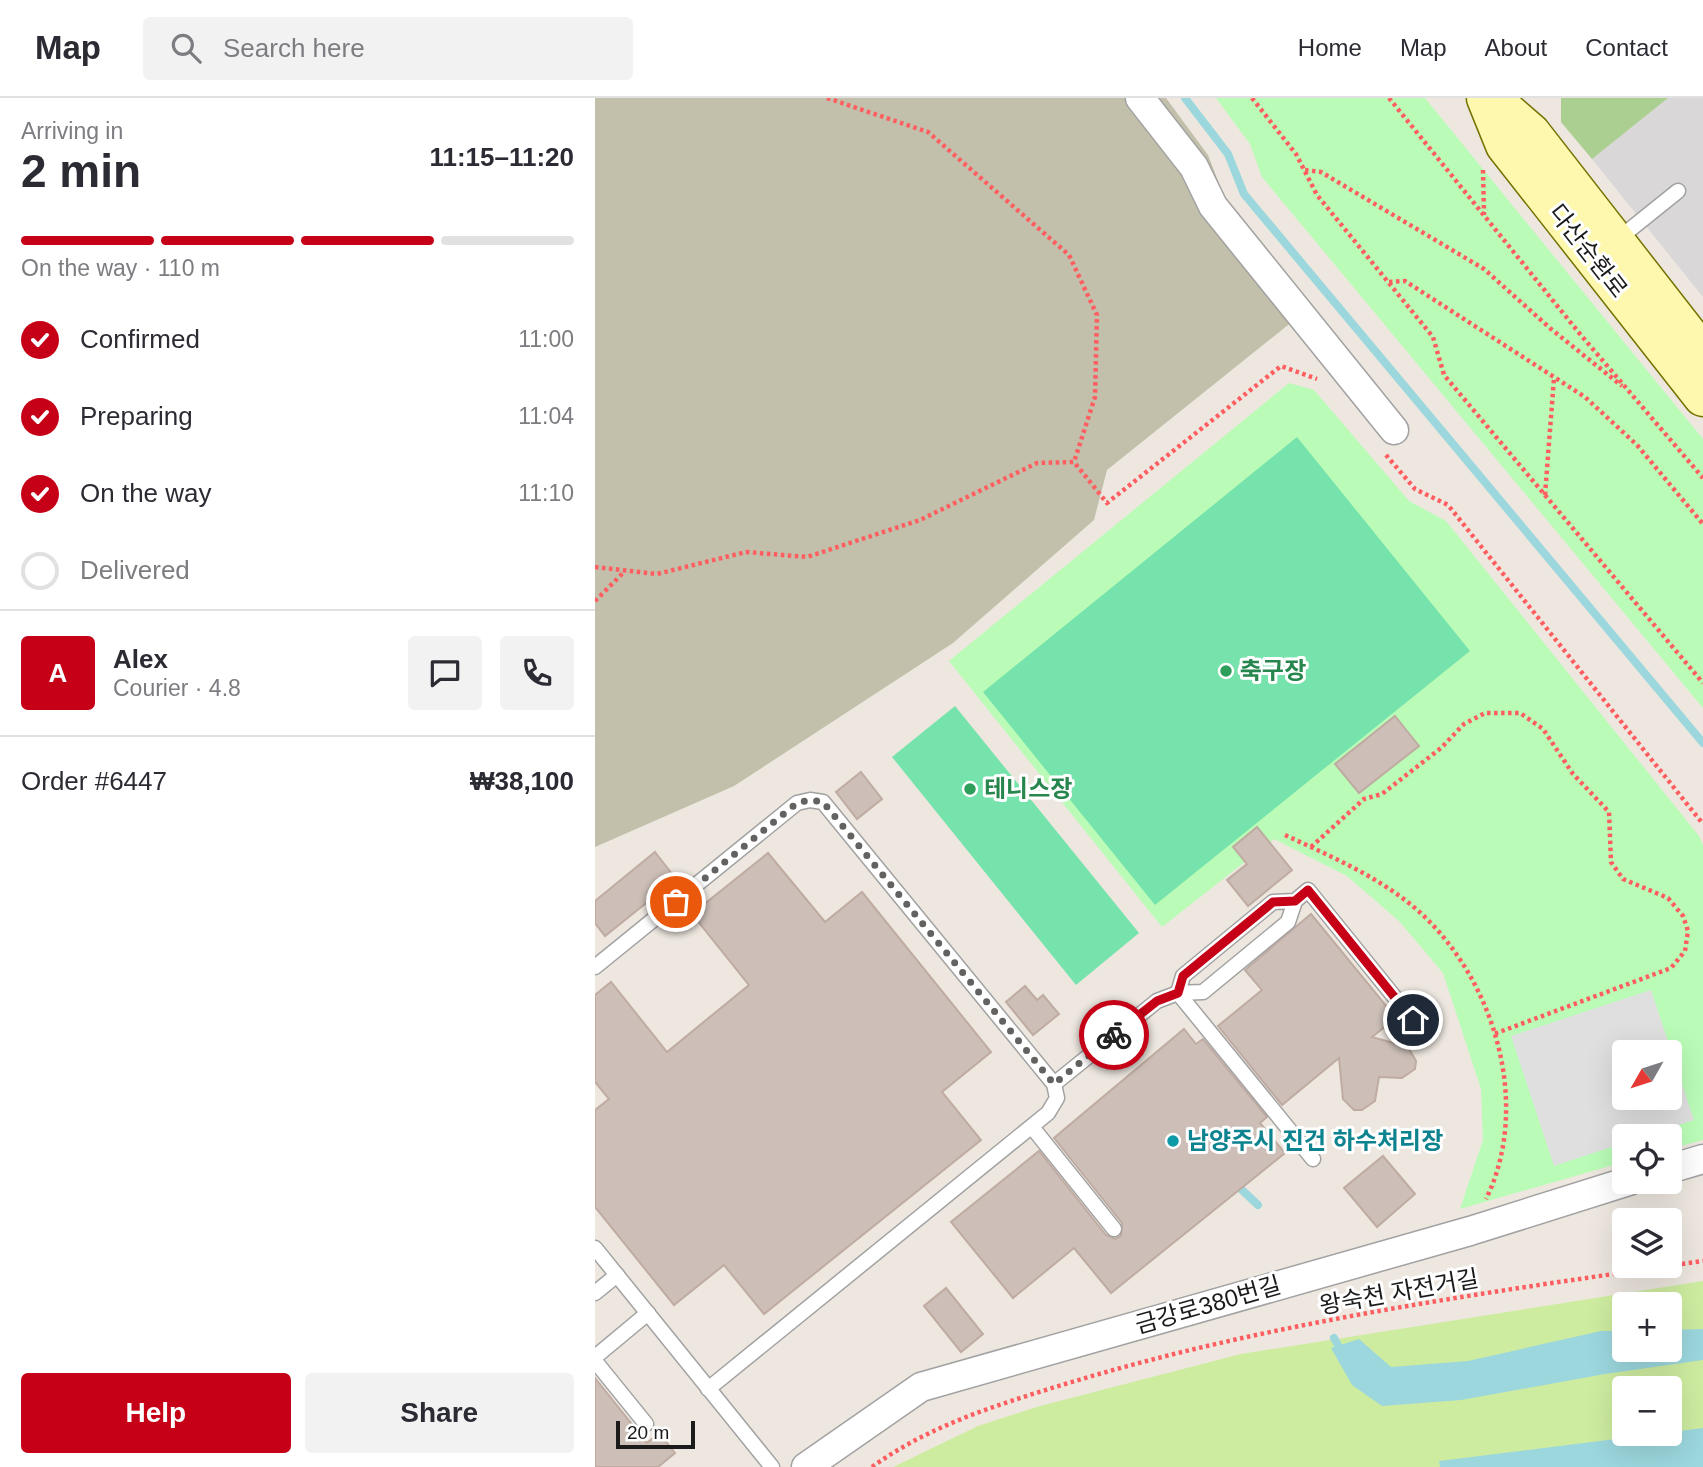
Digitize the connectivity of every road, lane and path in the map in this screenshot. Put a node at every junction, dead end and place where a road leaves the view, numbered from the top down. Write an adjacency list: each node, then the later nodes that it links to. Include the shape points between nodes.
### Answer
1 (827, 98): 19 (path, via 928,132 1069,255 1097,315 1095,397)
2 (1140, 98): 18 (street, via 1194,167 1213,206)
3 (1252, 98): 7 (path)
4 (1389, 98): 10 (path)
5 (1486, 98): 17 (street, 다산순환로, via 1505,145)
6 (1492, 98): 11 (street, 다산순환로, via 1531,133)
7 (1304, 170): 12 (path, via 1317,195); 16 (path, via 1321,172 1484,270)
8 (1483, 170): 10 (path)
9 (1678, 191): 11 (lane)
10 (1484, 215): 16 (path)
11 (1617, 240): 13 (street, 다산순환로)
12 (1388, 282): 14 (path, via 1405,281); 21 (path, via 1433,337 1444,375)
13 (1703, 354)
14 (1554, 377): 21 (path); 22 (path, via 1585,397 1637,445)
15 (1324, 382): 19 (path, via 1281,366 1107,503)
16 (1631, 393): 20 (path)
17 (1703, 397)
18 (1388, 440): 27 (path, via 1415,489 1447,505)
19 (1075, 462): 24 (path, via 1037,463 920,520 807,557 745,552 657,574)
20 (1703, 478)
21 (1545, 495): 26 (path)
22 (1703, 524)
23 (595, 567): 24 (path)
24 (626, 570): 25 (path)
25 (595, 601)
26 (1703, 683)
27 (1703, 824)
28 (1285, 835): 29 (path)
29 (1311, 847): 34 (path, via 1349,864 1414,907 1450,943 1484,1002); 34 (path, via 1364,799 1382,794 1464,724 1485,713 1520,713 1543,729 1573,774 1609,812 1611,862 1623,879 1668,898 1683,916 1688,931 1685,951 1671,968)
30 (1295, 901): 32 (lane, via 1273,902 1183,976); 32 (lane, via 1288,922 1203,992); 33 (lane, via 1308,890)
31 (595, 967): 35 (lane, via 797,803 823,802)
32 (1178, 993): 35 (lane, via 1157,1001); 37 (lane)
33 (1413, 1020)
34 (1494, 1034): 42 (path, via 1505,1075 1504,1143 1490,1190)
35 (1054, 1084): 36 (lane, via 1057,1098)
36 (1032, 1127): 41 (lane); 49 (lane)
37 (1313, 1159)
38 (1703, 1159): 39 (street)
39 (1682, 1165)
40 (1612, 1186): 42 (street, 금강로380번길)
41 (1114, 1229)
42 (1470, 1231): 52 (street, 금강로380번길, via 921,1387)
43 (595, 1248): 45 (lane)
44 (1703, 1261): 53 (path, 왕숙천 자전거길, via 1195,1348 987,1408 900,1446)
45 (617, 1275): 46 (lane); 47 (lane)
46 (595, 1293)
47 (648, 1313): 48 (lane); 49 (lane)
48 (595, 1359): 50 (lane)
49 (708, 1389): 51 (lane)
50 (646, 1423)
51 (772, 1467)
52 (806, 1467)
53 (872, 1467)

